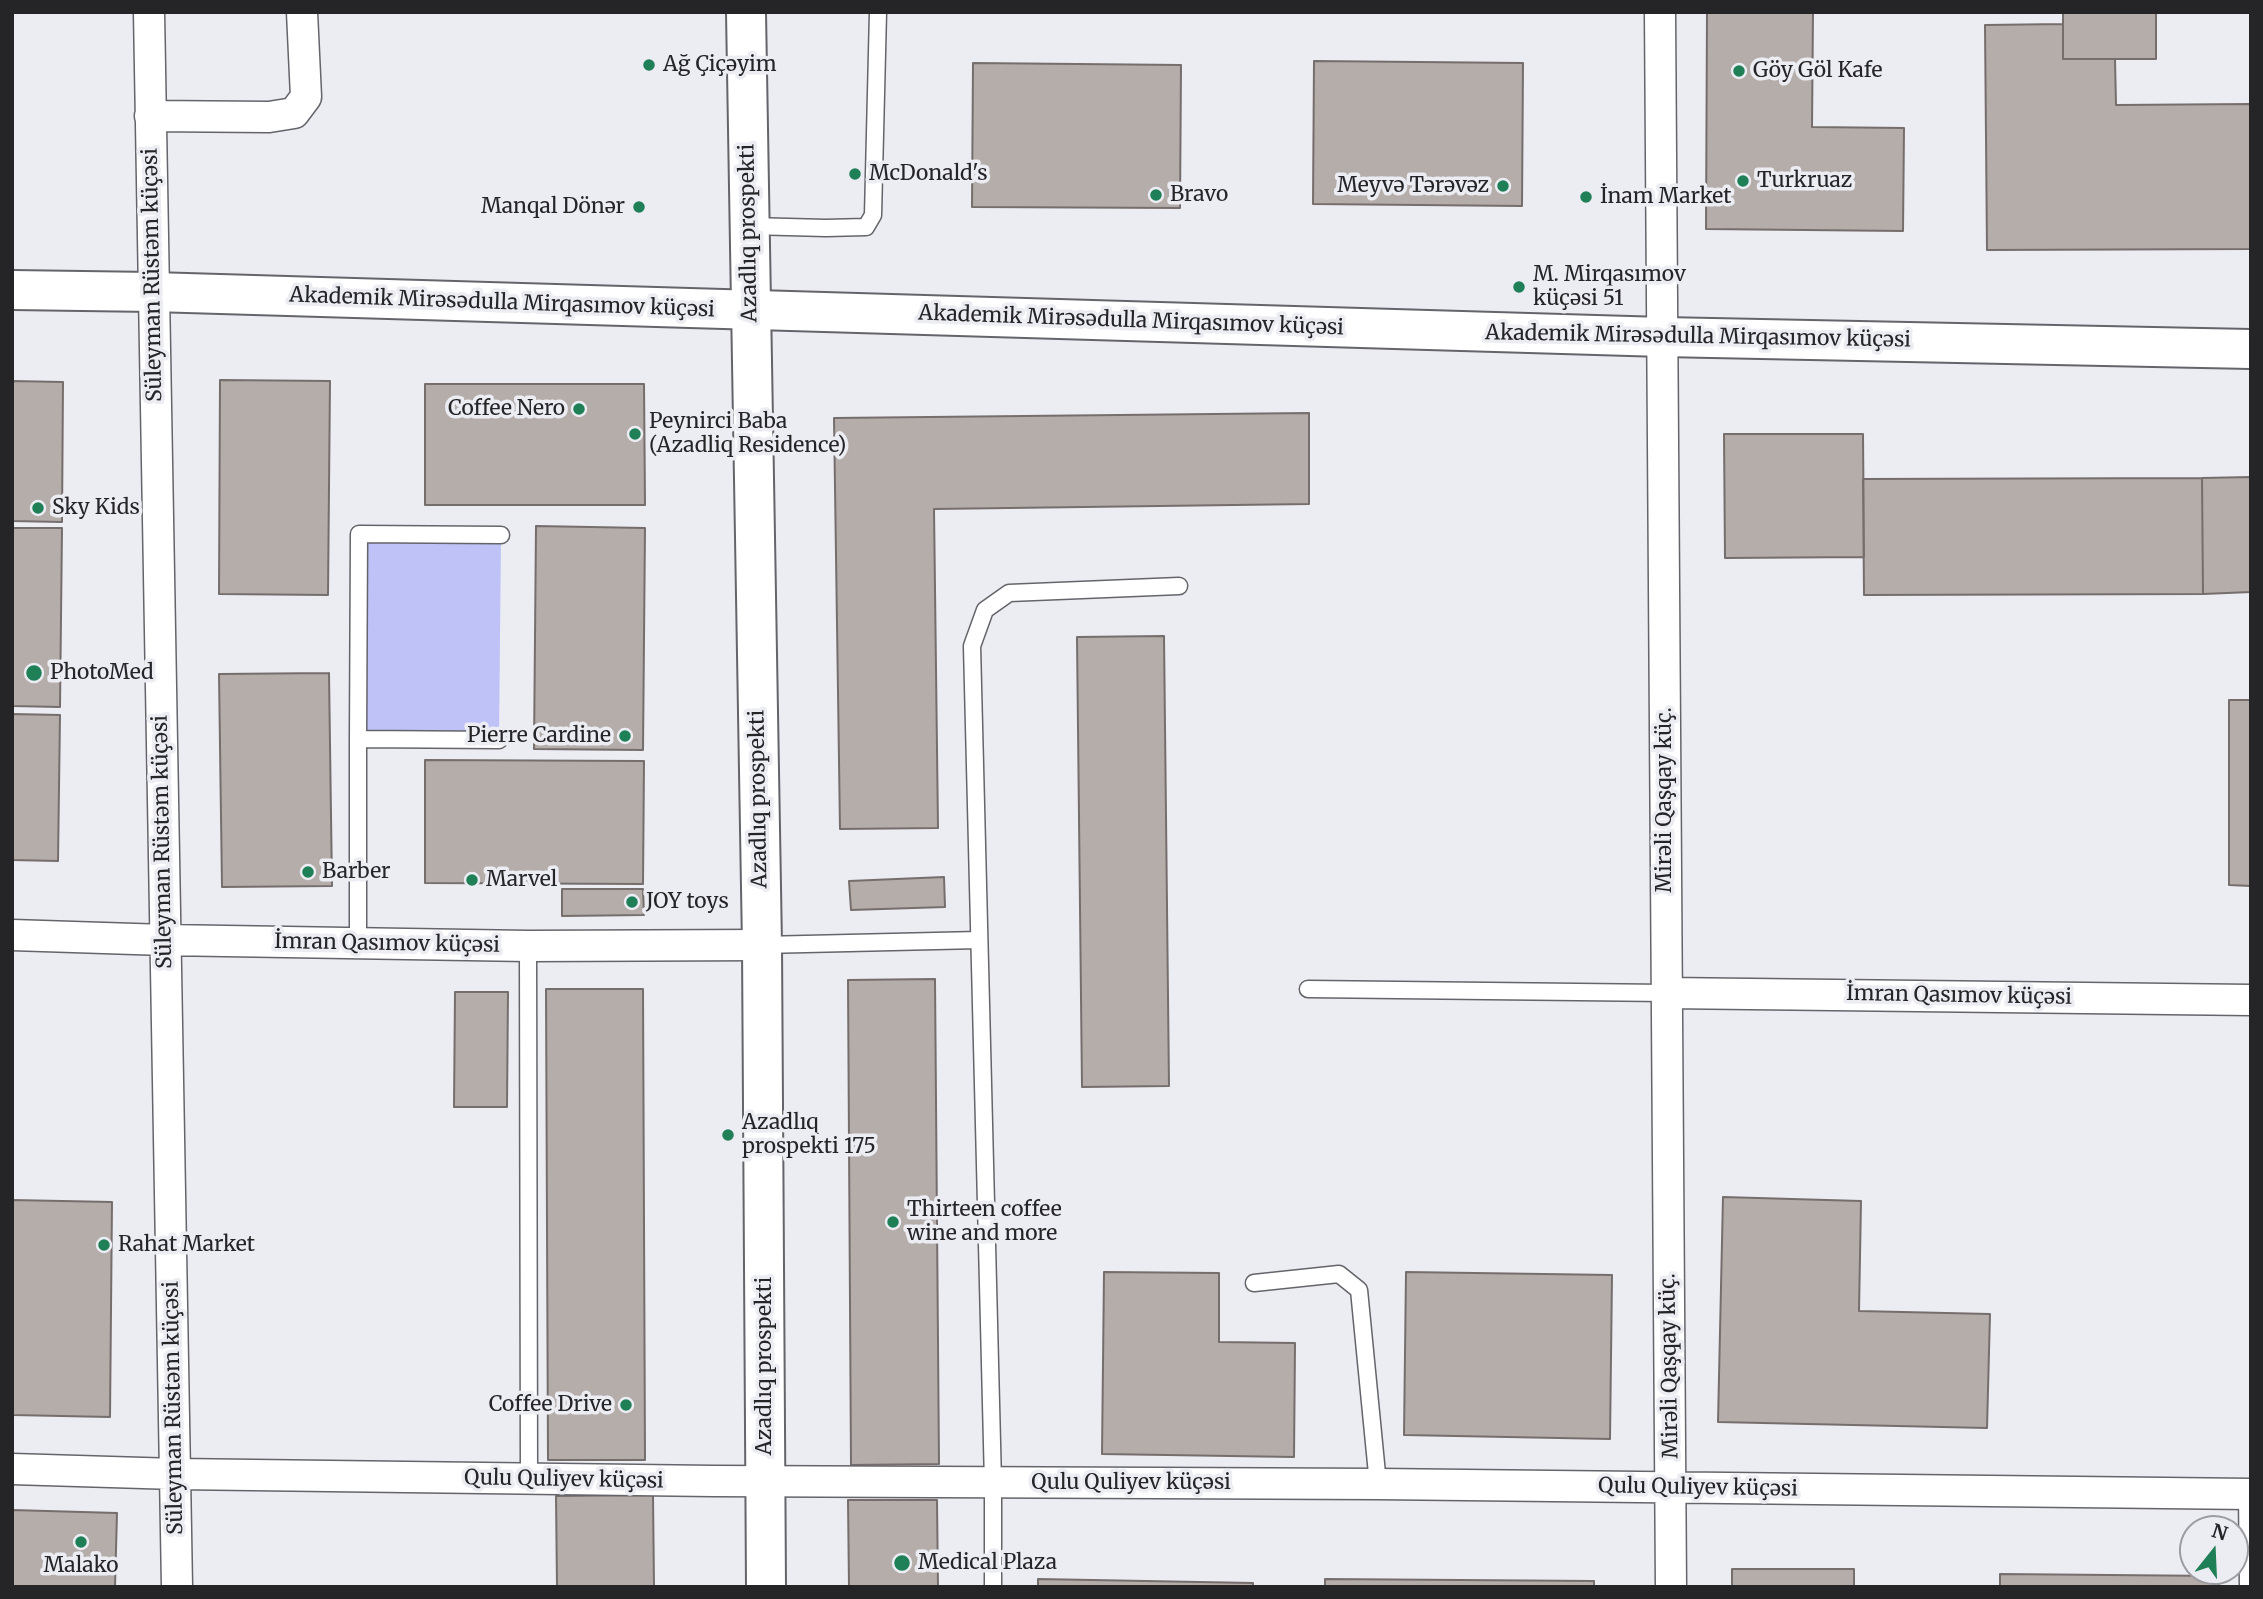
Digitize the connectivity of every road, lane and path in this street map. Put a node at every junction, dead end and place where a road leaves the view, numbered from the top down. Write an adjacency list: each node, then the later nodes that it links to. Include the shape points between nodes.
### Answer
1 (149, 12): 6 (street, Süleyman Rüstəm küçəsi)
2 (303, 12): 6 (street, via 306,97 294,113)
3 (746, 12): 7 (street, Azadlıq prospekti)
4 (877, 12): 7 (lane, via 873,215 866,227)
5 (1660, 12): 11 (street, Mirəli Qaşqay küç.)
6 (150, 116): 9 (street, Süleyman Rüstəm küçəsi)
7 (749, 226): 10 (street, Azadlıq prospekti)
8 (12, 290): 9 (street, Akademik Mirəsədulla Mirqasımov küçəsi)
9 (153, 292): 10 (street, Akademik Mirəsədulla Mirqasımov küçəsi); 18 (street, Süleyman Rüstəm küçəsi)
10 (749, 310): 11 (street, Akademik Mirəsədulla Mirqasımov küçəsi); 21 (street, Azadlıq prospekti)
11 (1663, 337): 12 (street, Akademik Mirəsədulla Mirqasımov küçəsi); 24 (street, Mirəli Qaşqay küç.)
12 (2251, 349)
13 (501, 535): 15 (lane, via 359,534)
14 (1179, 586): 19 (lane, via 1009,593 985,610 972,646)
15 (358, 739): 16 (lane); 20 (lane)
16 (499, 740)
17 (12, 935): 18 (street, İmran Qasımov küçəsi)
18 (165, 940): 20 (street, İmran Qasımov küçəsi); 28 (street, Süleyman Rüstəm küçəsi)
19 (979, 940): 21 (lane); 31 (lane)
20 (358, 943): 22 (street, İmran Qasımov küçəsi)
21 (762, 945): 22 (street, İmran Qasımov küçəsi); 30 (street, Azadlıq prospekti)
22 (527, 946): 29 (lane)
23 (1308, 989): 24 (lane)
24 (1667, 993): 25 (street, İmran Qasımov küçəsi); 33 (street, Mirəli Qaşqay küç.)
25 (2251, 999)
26 (1254, 1283): 32 (lane, via 1339,1275 1359,1290)
27 (12, 1469): 28 (street, Qulu Quliyev küçəsi)
28 (176, 1474): 29 (street, Qulu Quliyev küçəsi); 35 (street, Süleyman Rüstəm küçəsi)
29 (529, 1479): 30 (street, Qulu Quliyev küçəsi)
30 (766, 1482): 31 (street, Qulu Quliyev küçəsi); 36 (street, Azadlıq prospekti)
31 (993, 1483): 32 (street, Qulu Quliyev küçəsi); 37 (lane)
32 (1378, 1484): 33 (street, Qulu Quliyev küçəsi)
33 (1671, 1488): 34 (street, Qulu Quliyev küçəsi); 38 (street, Mirəli Qaşqay küç.)
34 (2249, 1494): 39 (lane)
35 (177, 1587)
36 (766, 1587)
37 (993, 1587)
38 (1671, 1587)
39 (2248, 1587)

